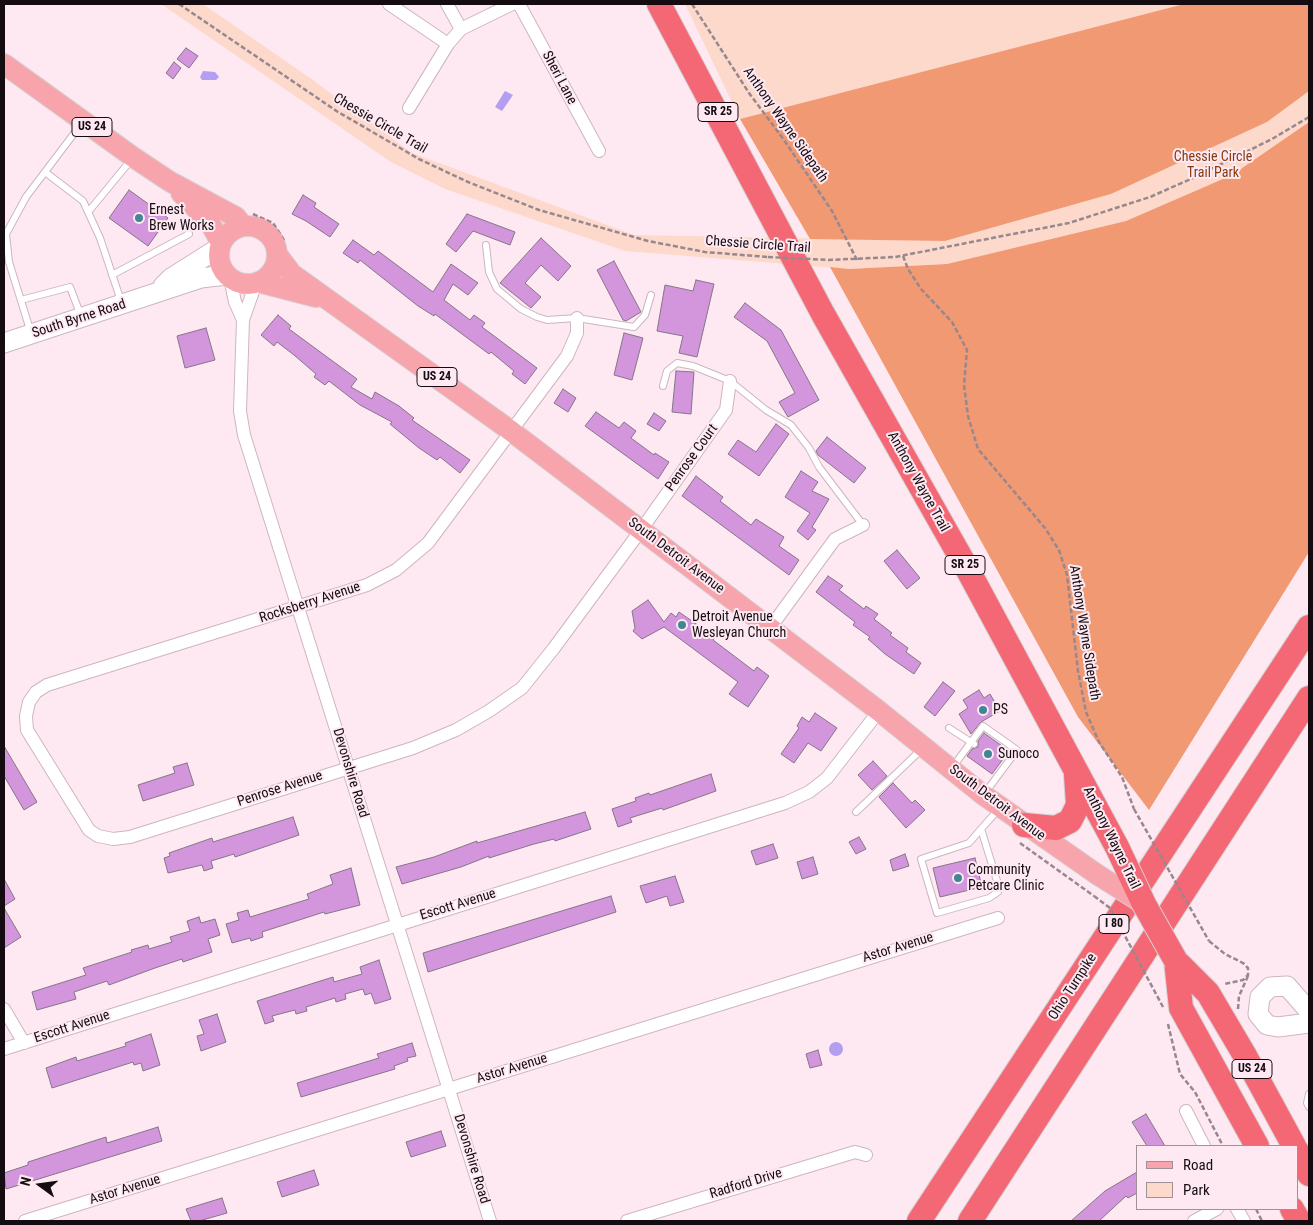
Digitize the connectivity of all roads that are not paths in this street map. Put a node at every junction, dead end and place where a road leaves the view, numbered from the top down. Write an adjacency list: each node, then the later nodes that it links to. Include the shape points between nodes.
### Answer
1 (389, 4): 7 (street)
2 (447, 4): 6 (street)
3 (512, 4): 6 (street)
4 (519, 4): 11 (street, Sheri Lane)
5 (659, 4): 49 (highway, Anthony Wayne Trail / SR 25, via 823,314)
6 (461, 29): 7 (street)
7 (448, 44): 9 (street)
8 (4, 64): 10 (main road, South Detroit Avenue / US 24)
9 (409, 108)
10 (84, 121): 12 (main road, South Detroit Avenue / US 24); 13 (lane)
11 (599, 151)
12 (133, 157): 14 (main road, South Detroit Avenue / US 24); 15 (lane)
13 (45, 172): 15 (lane, via 78,196); 26 (lane, via 26,197 6,234 9,262)
14 (169, 181): 16 (main road, South Detroit Avenue / US 24); 19 (main road, South Detroit Avenue / US 24, via 210,223)
15 (89, 211): 21 (lane)
16 (245, 219): 19 (main road); 20 (main road, South Detroit Avenue / US 24, via 270,236)
17 (189, 234): 21 (lane)
18 (486, 244): 30 (lane, via 492,281 521,309 547,320)
19 (220, 245): 22 (main road, South Detroit Avenue / US 24, via 219,262); 24 (main road, South Byrne Road, via 171,278)
20 (282, 250): 23 (main road, via 272,271); 27 (main road, South Detroit Avenue / US 24, via 292,274)
21 (112, 275): 28 (lane)
22 (228, 277): 23 (main road, South Detroit Avenue / US 24, via 239,283); 24 (main road, South Byrne Road, via 202,278); 31 (street, Devonshire Road)
23 (257, 283): 27 (main road, South Detroit Avenue / US 24); 31 (street, Devonshire Road)
24 (155, 294): 28 (main road, South Byrne Road)
25 (651, 295): 30 (lane, via 645,315 634,327)
26 (21, 300): 29 (lane, via 70,287); 32 (lane)
27 (327, 300): 36 (main road, South Detroit Avenue / US 24)
28 (122, 305): 29 (main road, South Byrne Road)
29 (82, 318): 32 (main road, South Byrne Road)
30 (577, 318): 36 (street, Rocksberry Avenue, via 577,333 567,356)
31 (243, 320): 39 (street, Devonshire Road, via 242,425)
32 (32, 334): 33 (main road, South Byrne Road)
33 (4, 343)
34 (730, 381): 35 (lane, via 677,363 667,370); 37 (lane, via 791,425); 38 (street, Penrose Court, via 726,410)
35 (663, 386)
36 (511, 431): 38 (main road, South Detroit Avenue / US 24); 39 (street, Rocksberry Avenue, via 416,555 367,585)
37 (862, 525): 41 (street, via 835,539)
38 (641, 530): 41 (main road, South Detroit Avenue / US 24); 48 (street, Penrose Avenue, via 522,688 456,730 413,748)
39 (299, 608): 42 (street, Rocksberry Avenue); 48 (street, Devonshire Road)
40 (1309, 627): 81 (highway, Ohio Turnpike / I 80)
41 (770, 628): 44 (main road, South Detroit Avenue / US 24)
42 (47, 684): 48 (street, Penrose Avenue, via 29,702 28,730 89,830 98,836 113,839 130,837)
43 (1309, 698): 82 (highway)
44 (879, 711): 47 (main road, South Detroit Avenue / US 24); 58 (street, Escott Avenue, via 827,778 785,803)
45 (949, 728): 46 (lane)
46 (973, 743): 50 (lane); 51 (lane, via 984,726 1017,750 1003,764)
47 (924, 747): 50 (main road, South Detroit Avenue / US 24); 53 (lane)
48 (348, 767): 58 (street, Devonshire Road)
49 (1075, 768): 55 (highway, via 1078,805 1070,821 1056,828); 56 (highway, Anthony Wayne Trail / SR 25, bridge)
50 (951, 769): 51 (main road, South Detroit Avenue / US 24)
51 (984, 795): 52 (main road, South Detroit Avenue / US 24)
52 (1001, 807): 54 (lane); 55 (main road, South Detroit Avenue / US 24)
53 (856, 812)
54 (981, 829): 54 (lane, via 969,843 921,859 937,913 989,898 998,892)
55 (1022, 833): 56 (main road, South Detroit Avenue / US 24, bridge, via 1098,874)
56 (1144, 904): 59 (highway, Anthony Wayne Trail / US 24, bridge)
57 (998, 918): 65 (street, Astor Avenue)
58 (397, 924): 63 (street, Escott Avenue); 65 (street, Devonshire Road)
59 (1176, 961): 70 (highway, Anthony Wayne Trail / US 24, via 1169,1011); 71 (highway, Anthony Wayne Trail / US 24, via 1215,988 1244,1054)
60 (4, 1009): 63 (street)
61 (1309, 1011): 62 (main road, via 1287,986 1270,987 1260,997 1258,1014 1267,1025 1278,1027)
62 (1309, 1023)
63 (24, 1043): 64 (street, Escott Avenue)
64 (4, 1049)
65 (449, 1089): 78 (street, Astor Avenue); 79 (street, Devonshire Road)
66 (1309, 1094): 67 (lane)
67 (1309, 1107)
68 (1186, 1111): 69 (street)
69 (1203, 1145)
70 (1256, 1145)
71 (1293, 1145)
72 (1298, 1153): 74 (highway)
73 (866, 1155): 80 (street, Radford Drive, via 855,1152)
74 (1309, 1174)
75 (1215, 1210): 83 (street)
76 (1238, 1210): 84 (street)
77 (1293, 1210): 85 (highway)
78 (25, 1221)
79 (490, 1221)
80 (627, 1221)
81 (919, 1221)
82 (970, 1221)
83 (1194, 1221)
84 (1244, 1221)
85 (1299, 1221)

